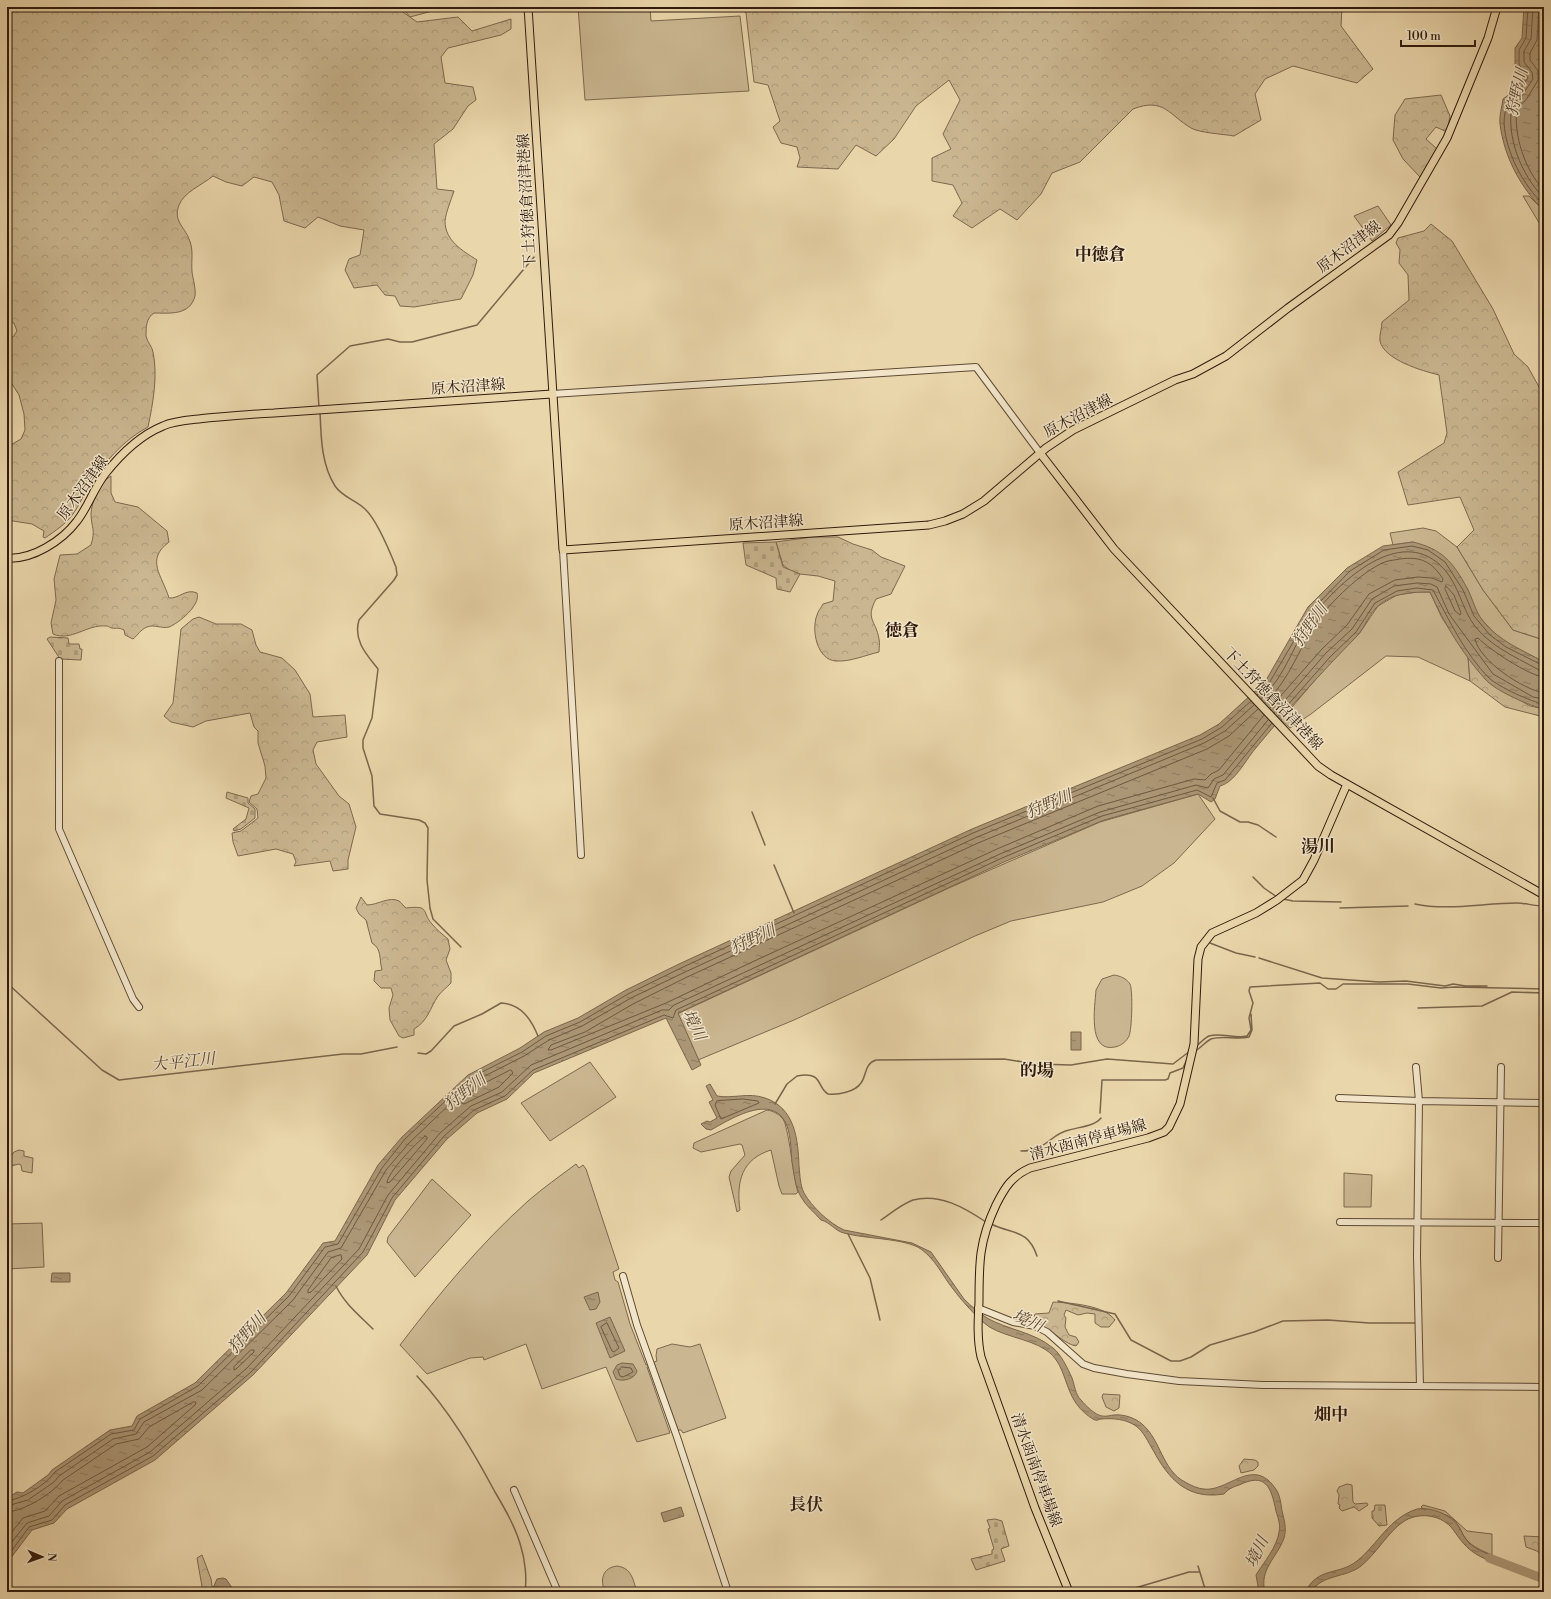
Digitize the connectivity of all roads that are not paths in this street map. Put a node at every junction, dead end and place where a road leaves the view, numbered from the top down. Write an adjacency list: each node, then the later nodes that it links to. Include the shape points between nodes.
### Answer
1 (528, 7): 3 (main road, 下土狩徳倉沼津港線)
2 (1497, 7): 4 (main road, 原木沼津線, via 1488,38 1447,138 1398,223 1389,234 1226,356 1073,430)
3 (552, 394): 4 (street, via 976,367); 5 (main road); 6 (main road, 原木沼津線, via 320,409 187,420 164,425 147,434 104,474 77,521 64,535 28,555)
4 (1040, 452): 5 (main road, 原木沼津線, via 984,501 963,514 929,525); 8 (main road, 下土狩徳倉沼津港線, via 1114,549 1294,741 1323,769)
5 (563, 550): 9 (street)
6 (7, 558)
7 (60, 661): 11 (street, via 59,828 133,999)
8 (1347, 784): 10 (main road, 下土狩徳倉沼津港線); 24 (main road, 清水函南停車場線, via 1303,880 1261,910 1212,933 1201,947 1192,1054 1180,1104 1169,1127 1164,1132 1148,1138 1030,1168 1010,1180 983,1235 979,1264)
9 (581, 855)
10 (1544, 895)
11 (139, 1007)
12 (1416, 1066): 15 (street)
13 (1501, 1067): 16 (street)
14 (1339, 1098): 15 (street)
15 (1419, 1101): 16 (street); 19 (street)
16 (1500, 1102): 17 (street); 20 (street)
17 (1544, 1103)
18 (1340, 1222): 19 (street)
19 (1417, 1222): 20 (street); 25 (street)
20 (1498, 1223): 21 (street); 22 (street)
21 (1544, 1223)
22 (1498, 1258)
23 (623, 1276): 29 (street, via 637,1325 677,1436)
24 (978, 1309): 25 (street, via 1047,1332 1083,1364 1094,1368 1172,1380 1226,1384); 30 (main road, 清水函南停車場線, via 979,1347 984,1368)
25 (1420, 1386): 26 (street)
26 (1544, 1387)
27 (514, 1490): 28 (street)
28 (558, 1592)
29 (728, 1592)
30 (1069, 1592)

